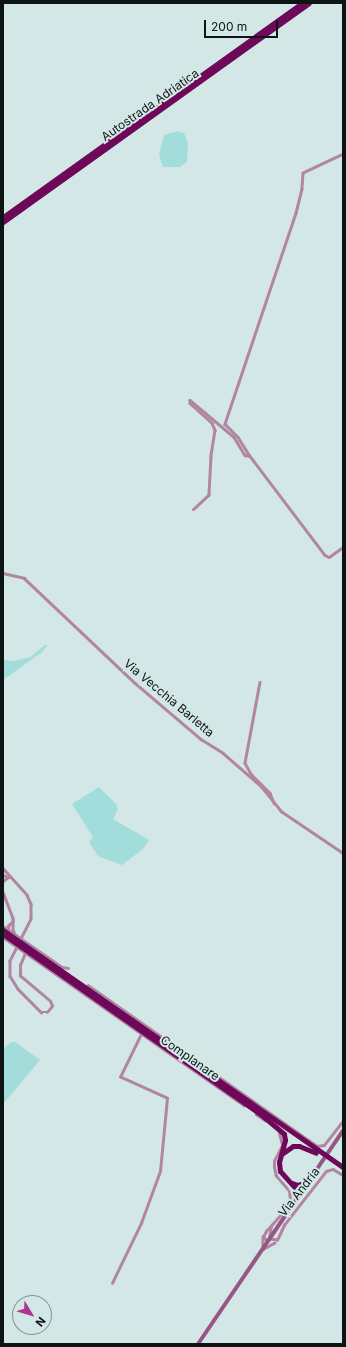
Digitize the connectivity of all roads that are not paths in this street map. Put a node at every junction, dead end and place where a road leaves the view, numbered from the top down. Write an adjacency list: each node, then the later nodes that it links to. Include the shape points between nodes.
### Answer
1 (302, 3): 4 (highway, Autostrada Adriatica)
2 (309, 3): 5 (highway, Autostrada Adriatica)
3 (343, 154): 6 (street, via 303,173 296,213 225,424 238,437)
4 (3, 217)
5 (3, 222)
6 (250, 456): 7 (street, via 245,455 237,440 224,428 190,401 212,423 215,430 209,495); 8 (street, via 325,555 329,557)
7 (194, 509)
8 (343, 547)
9 (3, 573): 11 (street, Via Vecchia Barletta, via 30,582 135,683 261,786)
10 (260, 682): 11 (street, via 246,767 270,793)
11 (275, 805): 12 (street, Via Vecchia Barletta, via 293,820)
12 (343, 852)
13 (4, 870): 15 (street)
14 (3, 875): 15 (street)
15 (13, 878): 16 (street); 24 (street, via 31,904 30,919 9,968 13,982 41,1012 47,1012 52,1006 50,1001 20,976 20,965)
16 (3, 881)
17 (3, 892): 18 (street)
18 (13, 921): 19 (street); 20 (street); 22 (street, via 13,930)
19 (3, 926): 20 (street)
20 (6, 930): 22 (street); 33 (highway)
21 (3, 934): 28 (highway)
22 (17, 936): 25 (street)
23 (3, 937): 24 (street, Complanare)
24 (25, 953): 27 (street, Complanare)
25 (68, 968)
26 (88, 985): 29 (street, Complanare, via 317,1146 324,1145)
27 (141, 1034): 42 (street, Complanare, via 280,1133 282,1145 276,1155 274,1167 276,1176 289,1191 290,1200); 49 (street, via 120,1077 167,1098 160,1171 141,1223)
28 (263, 1116): 31 (highway); 32 (highway, via 284,1134)
29 (343, 1121)
30 (343, 1131): 38 (street)
31 (316, 1153): 32 (highway, via 293,1146); 36 (highway)
32 (281, 1155): 39 (highway, via 280,1171)
33 (325, 1155): 34 (highway); 35 (highway)
34 (343, 1163)
35 (343, 1168)
36 (343, 1172)
37 (343, 1175): 46 (street, Via Andria, via 333,1169 326,1171 284,1225)
38 (308, 1182): 39 (highway); 40 (street)
39 (297, 1187): 40 (highway); 41 (highway)
40 (302, 1190): 41 (street)
41 (297, 1198): 43 (street)
42 (272, 1225): 43 (street, Complanare); 44 (street, Complanare)
43 (272, 1232): 45 (street)
44 (263, 1237): 45 (street); 48 (street)
45 (269, 1240): 46 (street); 47 (street); 48 (street)
46 (277, 1240): 47 (street)
47 (274, 1243): 48 (street)
48 (263, 1249): 50 (street)
49 (112, 1283)
50 (198, 1344)

